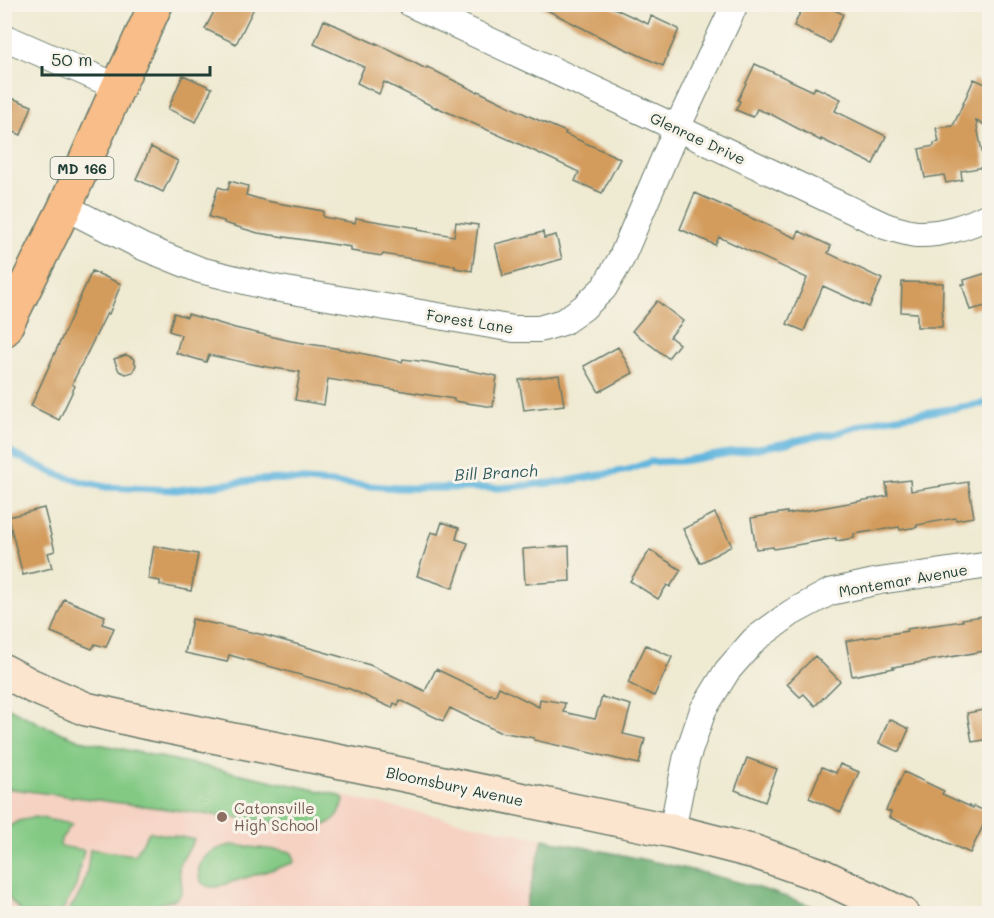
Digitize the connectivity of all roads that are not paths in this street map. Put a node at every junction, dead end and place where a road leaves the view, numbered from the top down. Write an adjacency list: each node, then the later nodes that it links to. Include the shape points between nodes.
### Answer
1 (156, 4): 5 (main road, MD 166)
2 (411, 4): 6 (street, Glenrae Drive)
3 (735, 4): 6 (street, Forest Lane)
4 (4, 37): 5 (street)
5 (118, 87): 7 (main road, MD 166)
6 (677, 128): 7 (street, Forest Lane, via 621,259 604,288 563,322 539,329 514,329 280,290 200,270 143,247); 8 (street, Glenrae Drive, via 885,226 917,234 948,231)
7 (65, 207): 9 (main road, MD 166)
8 (990, 215)
9 (4, 330)
10 (990, 565): 12 (street, Montemar Avenue, via 830,592 791,613 754,640 727,670 703,710 686,760)
11 (4, 671): 12 (main road, Bloomsbury Avenue, via 86,709)
12 (672, 831): 13 (main road, Bloomsbury Avenue, via 755,852 821,875)
13 (902, 914)

